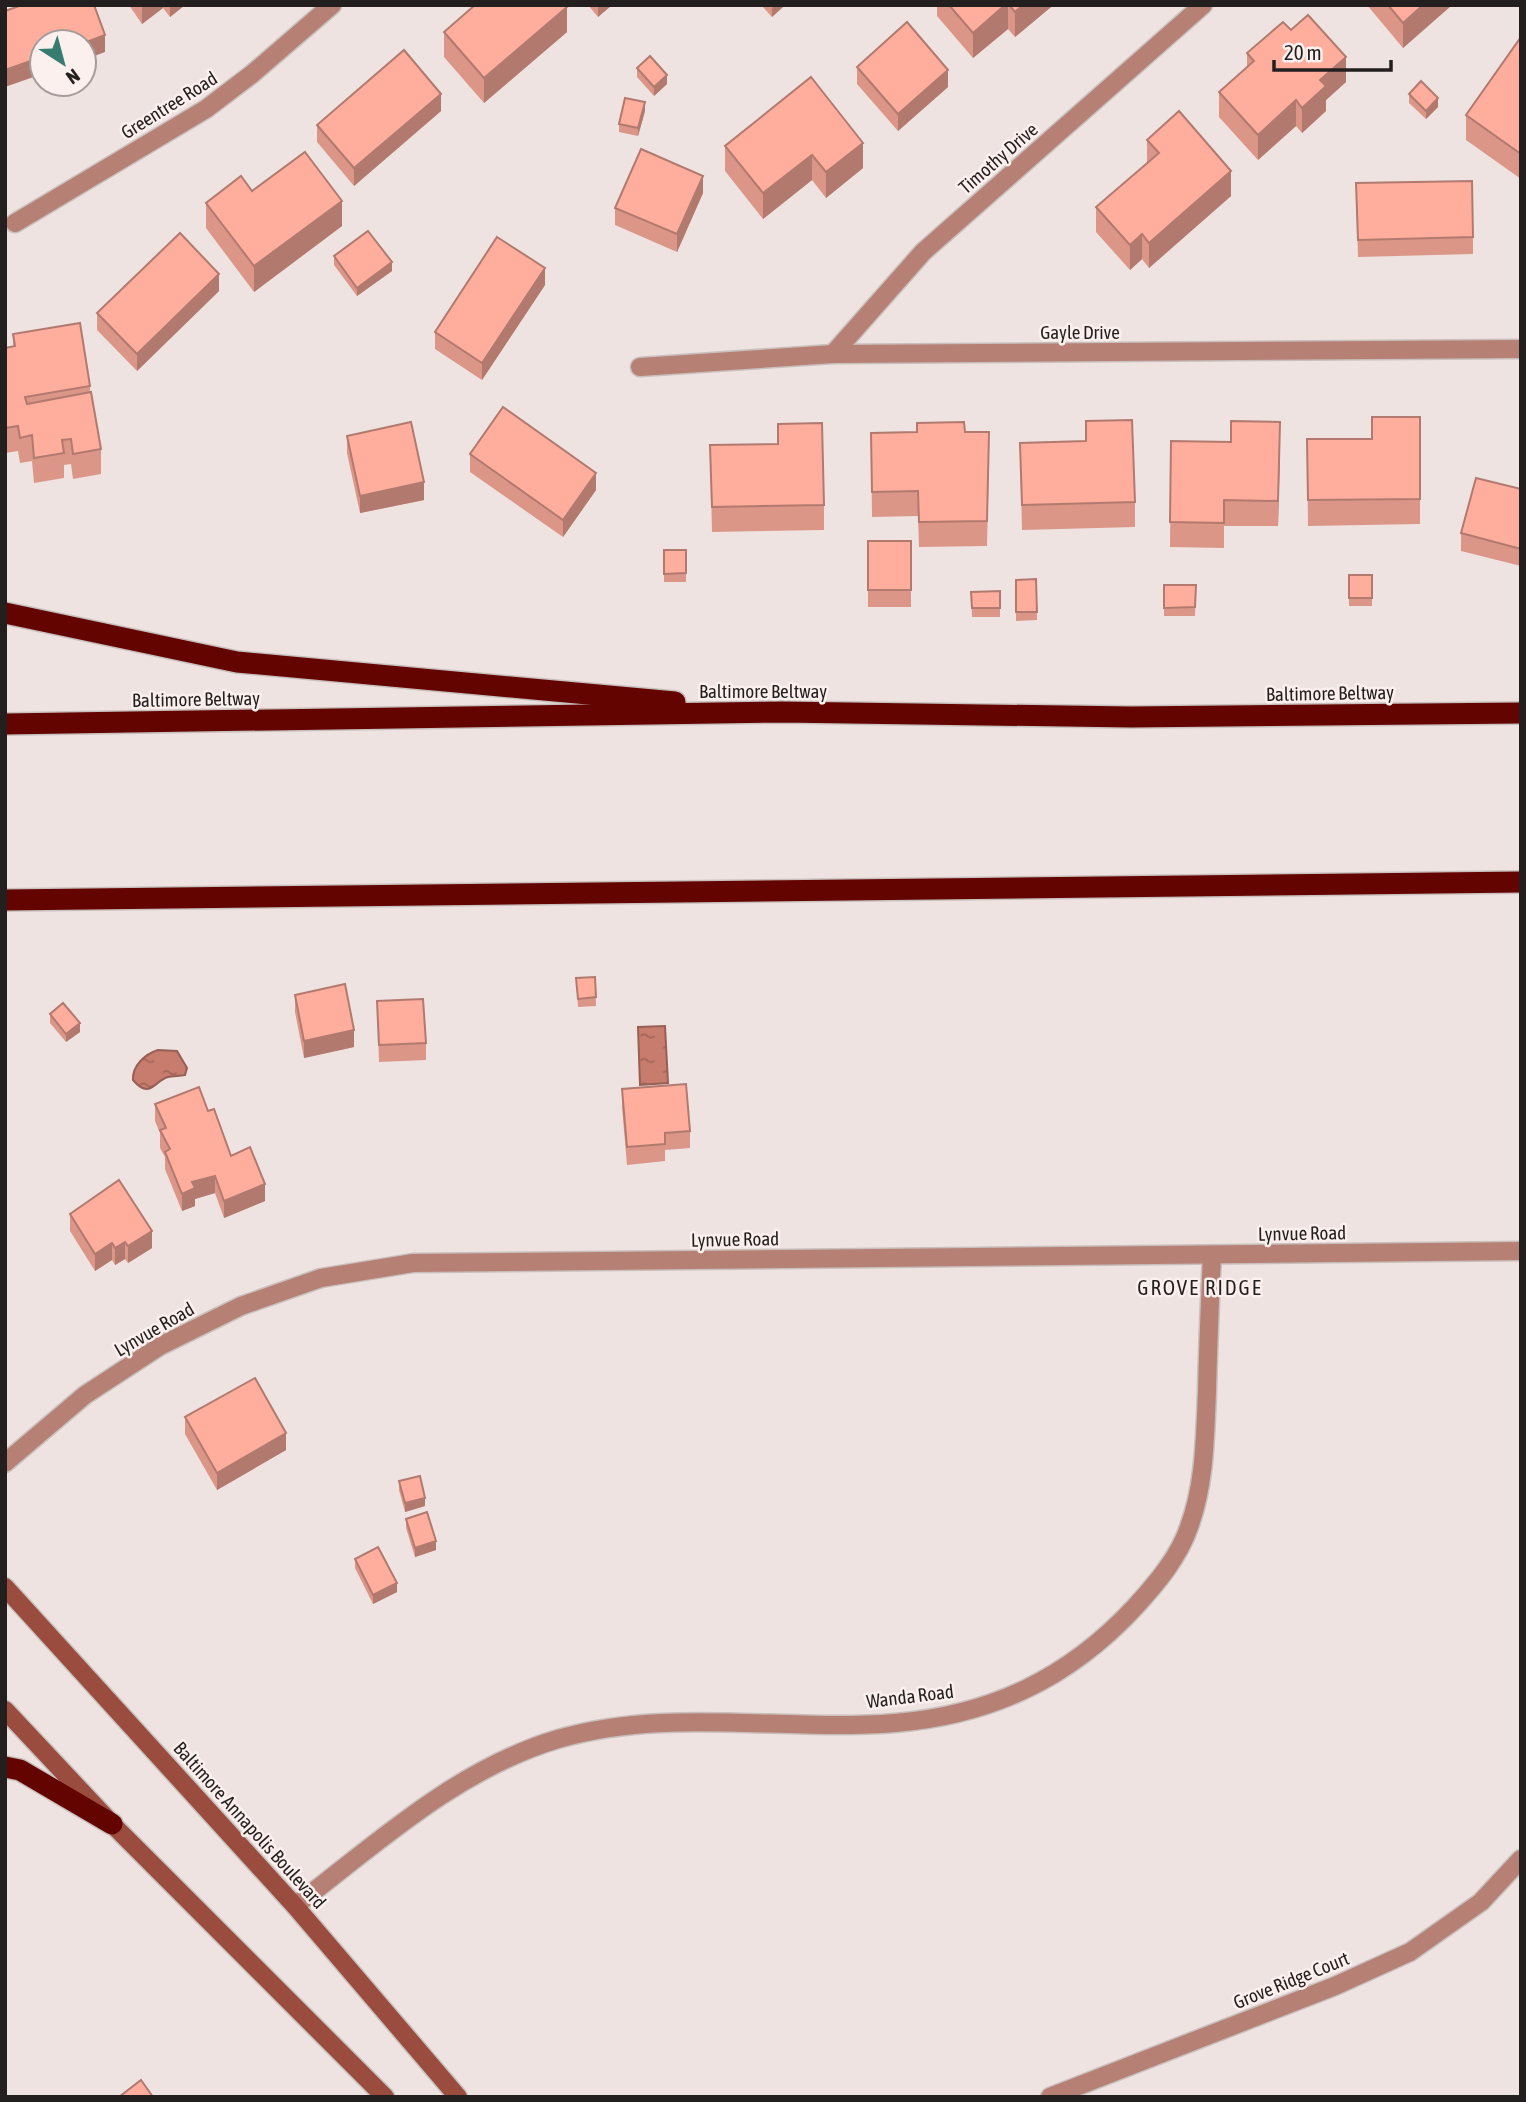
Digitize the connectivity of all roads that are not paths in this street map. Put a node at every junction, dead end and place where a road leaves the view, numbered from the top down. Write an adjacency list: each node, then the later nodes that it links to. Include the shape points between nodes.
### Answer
1 (332, 5): 3 (street, Greentree Road, via 206,109)
2 (1203, 5): 5 (street, Timothy Drive, via 923,251)
3 (16, 223)
4 (1521, 349): 5 (street, Gayle Drive)
5 (833, 354): 6 (street, Gayle Drive)
6 (640, 367)
7 (5, 613): 8 (highway, via 237,662)
8 (782, 712): 9 (highway, Baltimore Beltway, via 1131,718); 10 (highway, Baltimore Beltway)
9 (1521, 713)
10 (5, 724)
11 (1521, 881): 12 (highway)
12 (5, 900)
13 (1521, 1251): 14 (street, Lynvue Road)
14 (1212, 1255): 15 (street, Lynvue Road, via 413,1263 321,1278 242,1306 160,1346 85,1395); 21 (street, Wanda Road, via 1204,1460 1189,1528 1159,1581 1113,1630 1059,1674 982,1708 896,1723 645,1724 558,1739 490,1766 426,1805)
15 (5, 1463)
16 (5, 1587): 21 (main road, Baltimore Annapolis Boulevard)
17 (5, 1710): 19 (main road)
18 (5, 1767): 19 (highway, via 20,1770)
19 (112, 1824): 22 (main road)
20 (1521, 1859): 24 (street, Grove Ridge Court, via 1482,1902 1410,1952 1335,1986)
21 (295, 1906): 23 (main road, Baltimore Annapolis Boulevard)
22 (385, 2097)
23 (458, 2097)
24 (1050, 2097)

